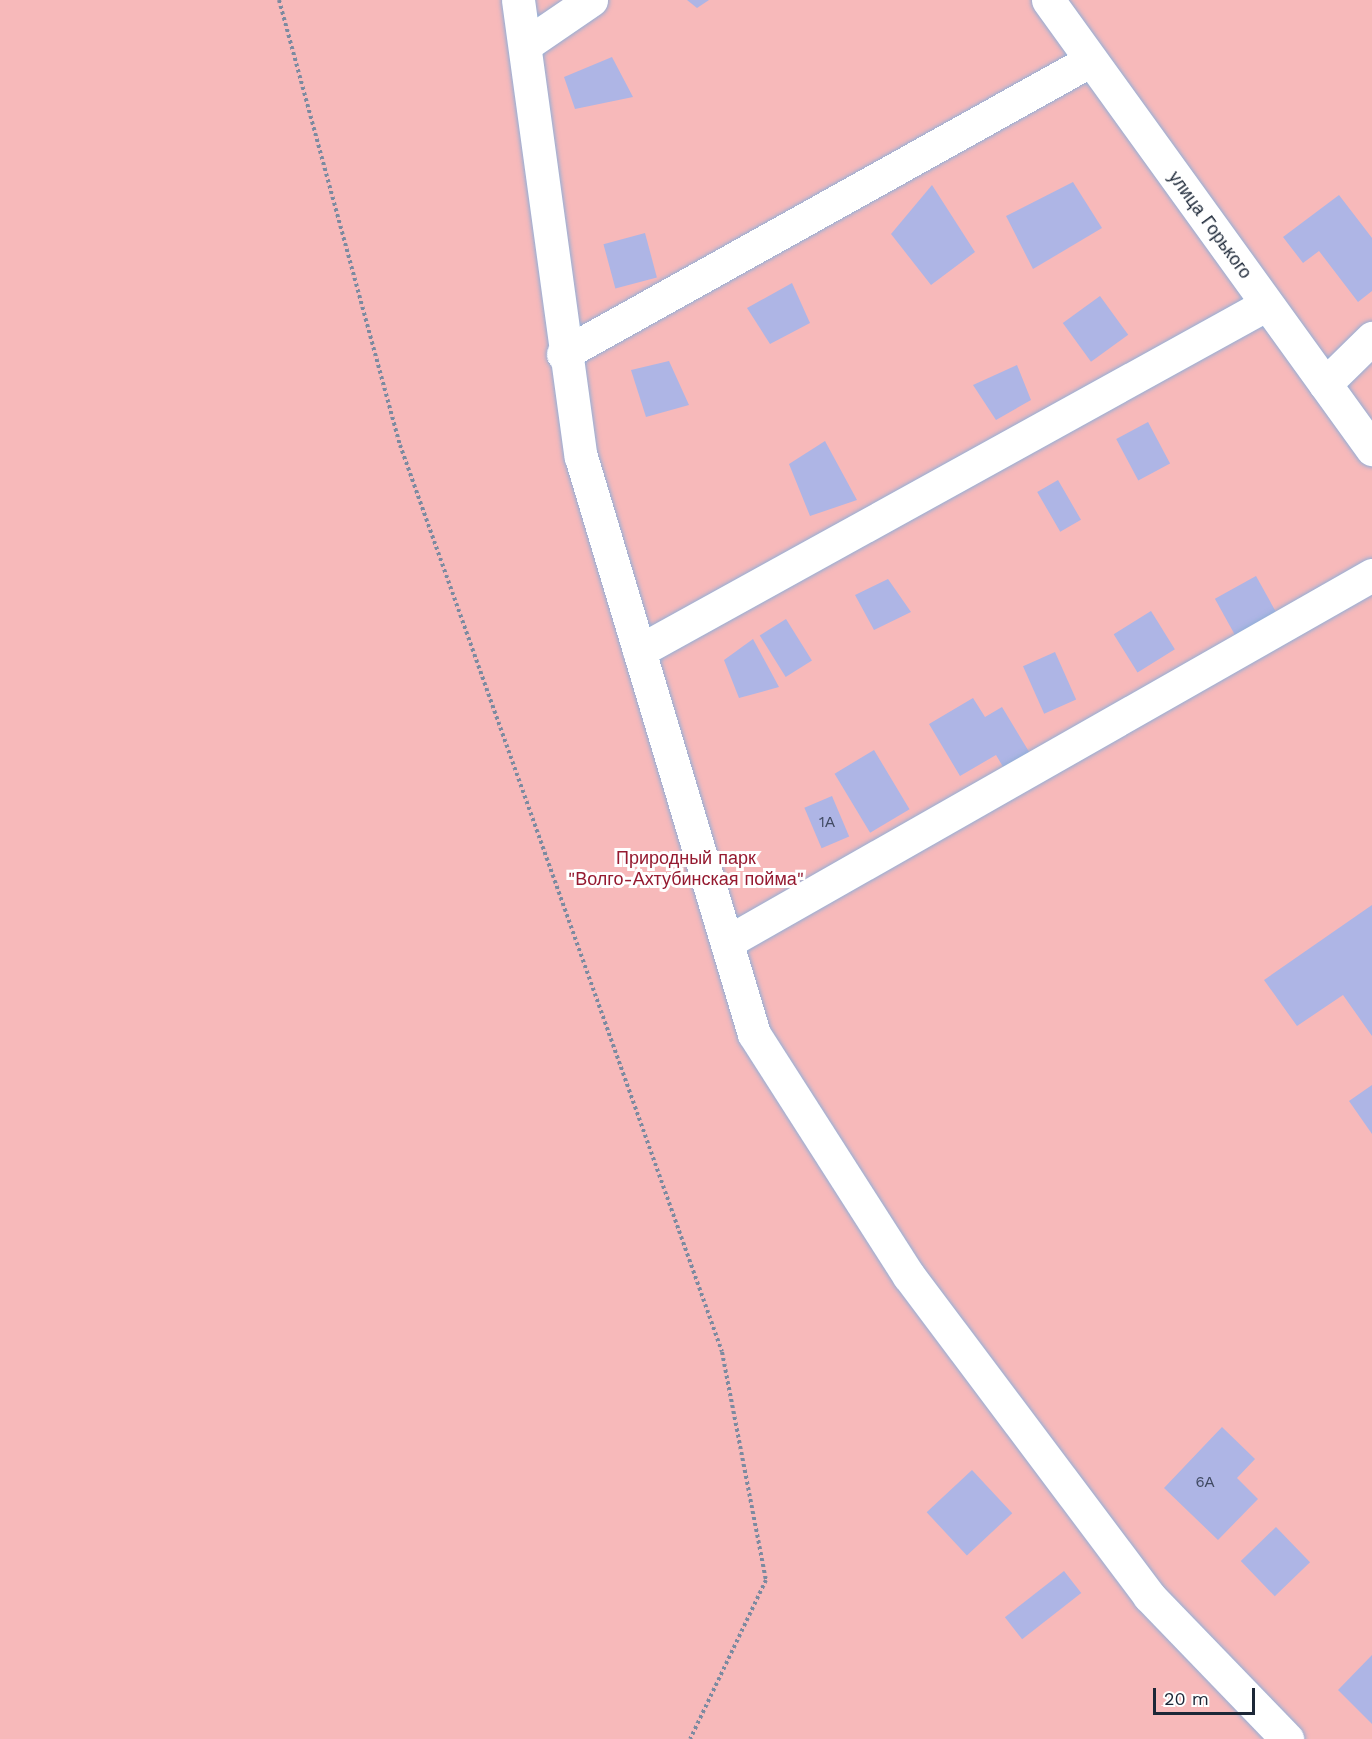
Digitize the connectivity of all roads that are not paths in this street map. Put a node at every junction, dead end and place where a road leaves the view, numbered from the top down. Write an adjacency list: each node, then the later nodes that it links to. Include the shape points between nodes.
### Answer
1 (518, 0): 4 (street)
2 (591, 0): 4 (street)
3 (1048, 0): 5 (street, улица Горького)
4 (525, 45): 8 (street)
5 (1091, 60): 6 (street, улица Горького); 8 (street)
6 (1267, 304): 9 (street, улица Горького); 12 (street)
7 (1372, 338): 9 (street)
8 (563, 354): 12 (street, via 581,457)
9 (1325, 384): 10 (street, улица Горького)
10 (1372, 449)
11 (1372, 575): 13 (street)
12 (639, 651): 13 (street)
13 (729, 941): 14 (street, via 754,1034 909,1276 1149,1596)
14 (1287, 1739)

